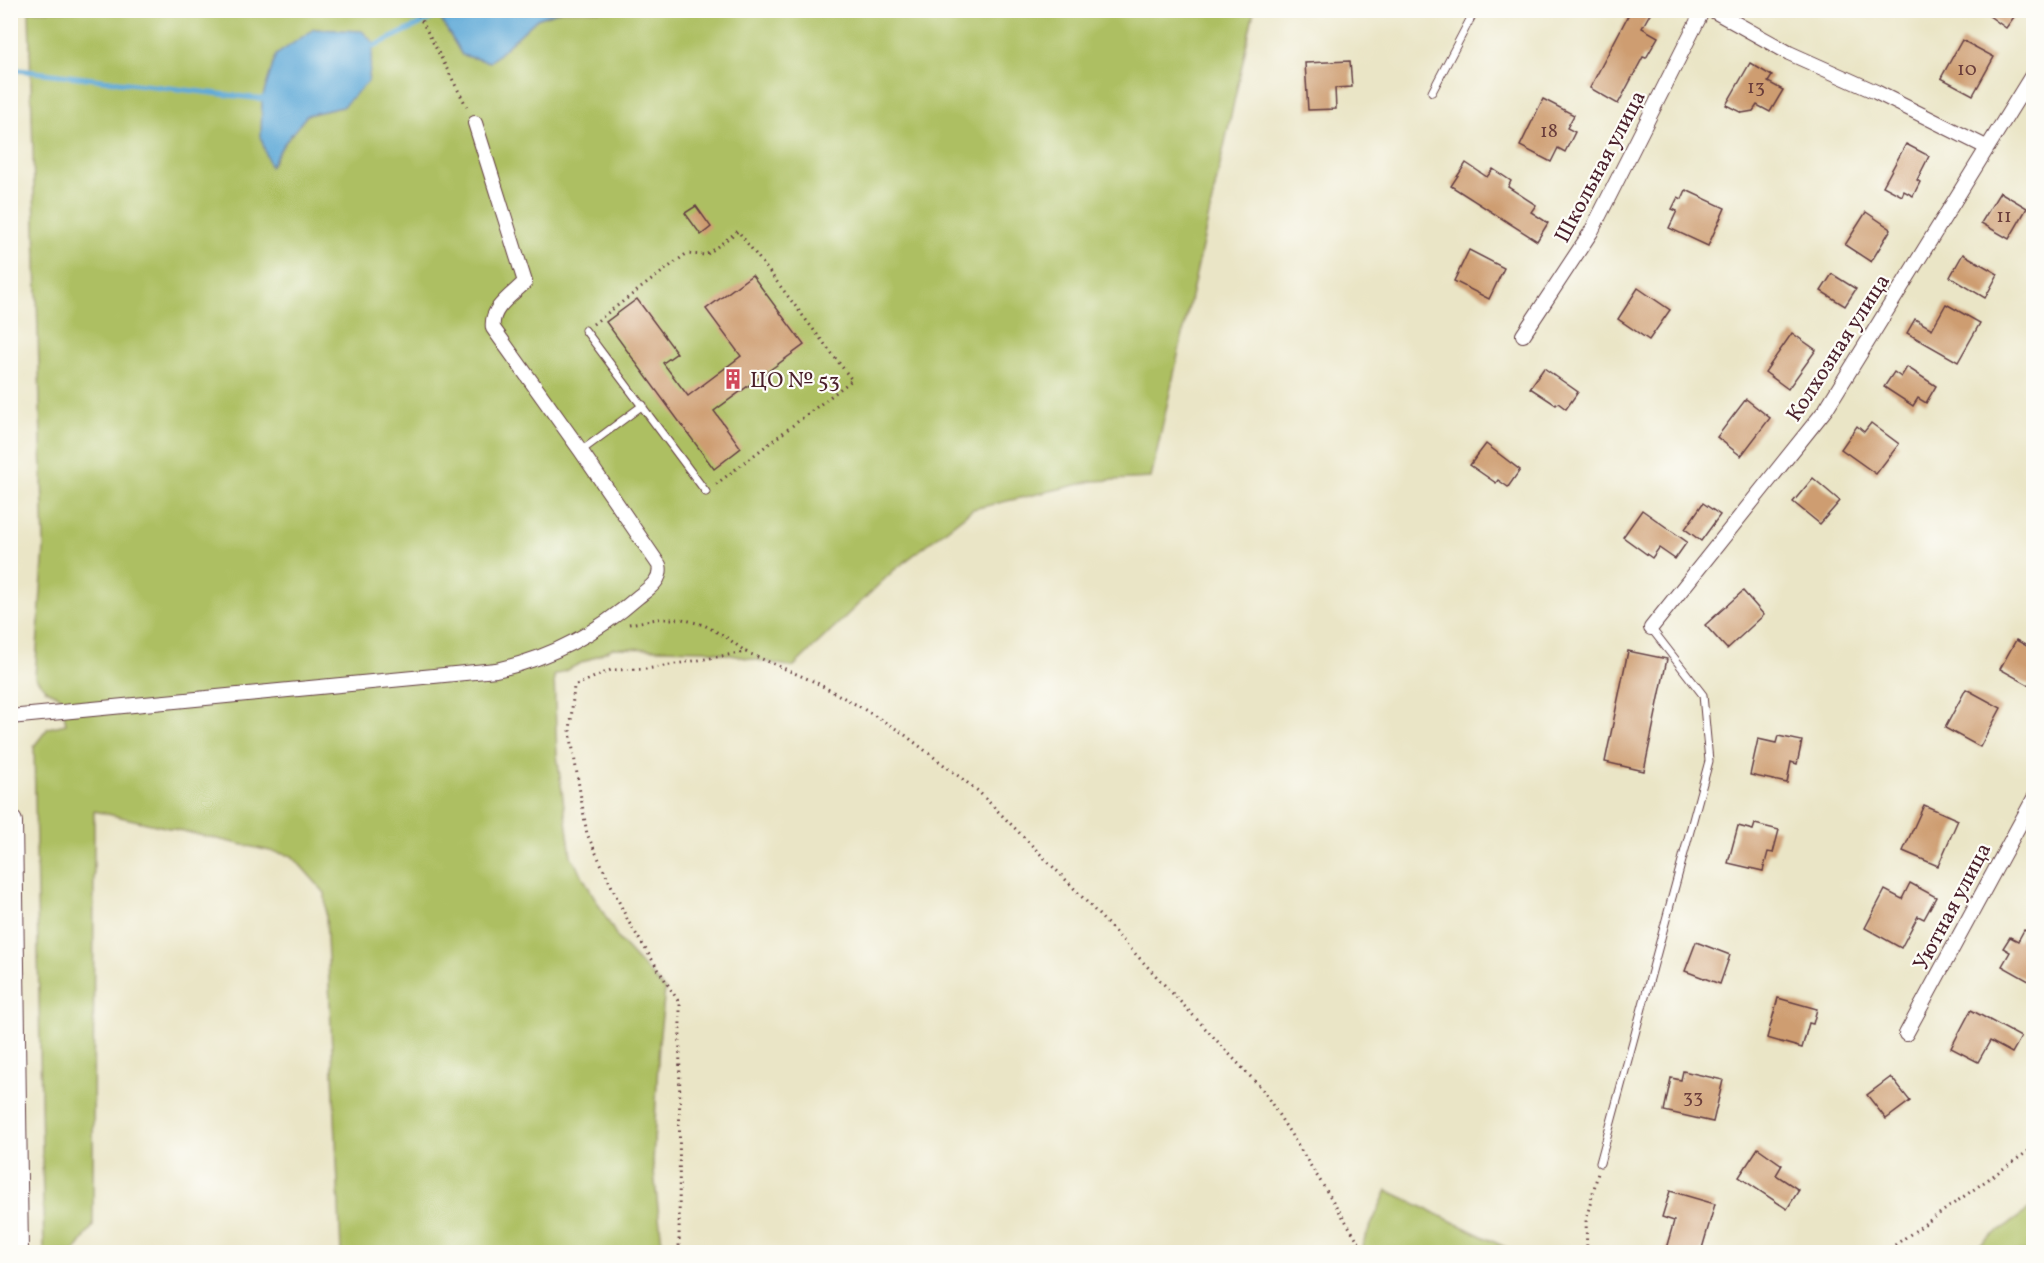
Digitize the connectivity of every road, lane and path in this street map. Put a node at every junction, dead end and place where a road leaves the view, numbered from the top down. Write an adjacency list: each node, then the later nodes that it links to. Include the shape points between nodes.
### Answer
1 (416, 10): 7 (path)
2 (1475, 10): 6 (lane)
3 (1703, 10): 10 (street, Школьная улица, via 1591,232)
4 (1712, 10): 8 (street, via 1789,53)
5 (2034, 72): 8 (street, Колхозная улица)
6 (1432, 92)
7 (475, 123): 12 (street, via 525,282 496,310 493,328)
8 (1986, 147): 15 (street, Колхозная улица, via 1826,409)
9 (585, 330): 11 (lane); 13 (path, via 686,254 706,255 738,231 852,380)
10 (1523, 335)
11 (643, 405): 12 (lane); 13 (lane)
12 (581, 451): 17 (street, via 659,565 660,574 616,617 573,644 538,659 496,670)
13 (706, 492)
14 (623, 625): 16 (path, via 657,619 682,620 704,625)
15 (1651, 628): 22 (lane, via 1703,695 1709,761)
16 (746, 652): 24 (path, via 646,669 611,670 574,686 570,732 587,834 628,921 680,1004); 25 (path, via 857,705 901,732 978,791 1263,1090)
17 (10, 717)
18 (2034, 798): 20 (street, Уютная улица)
19 (10, 822): 23 (highway)
20 (1906, 1034)
21 (2034, 1147): 27 (path)
22 (1600, 1163): 26 (path, via 1586,1220)
23 (16, 1252)
24 (679, 1252)
25 (1365, 1252)
26 (1587, 1252)
27 (1885, 1252)

